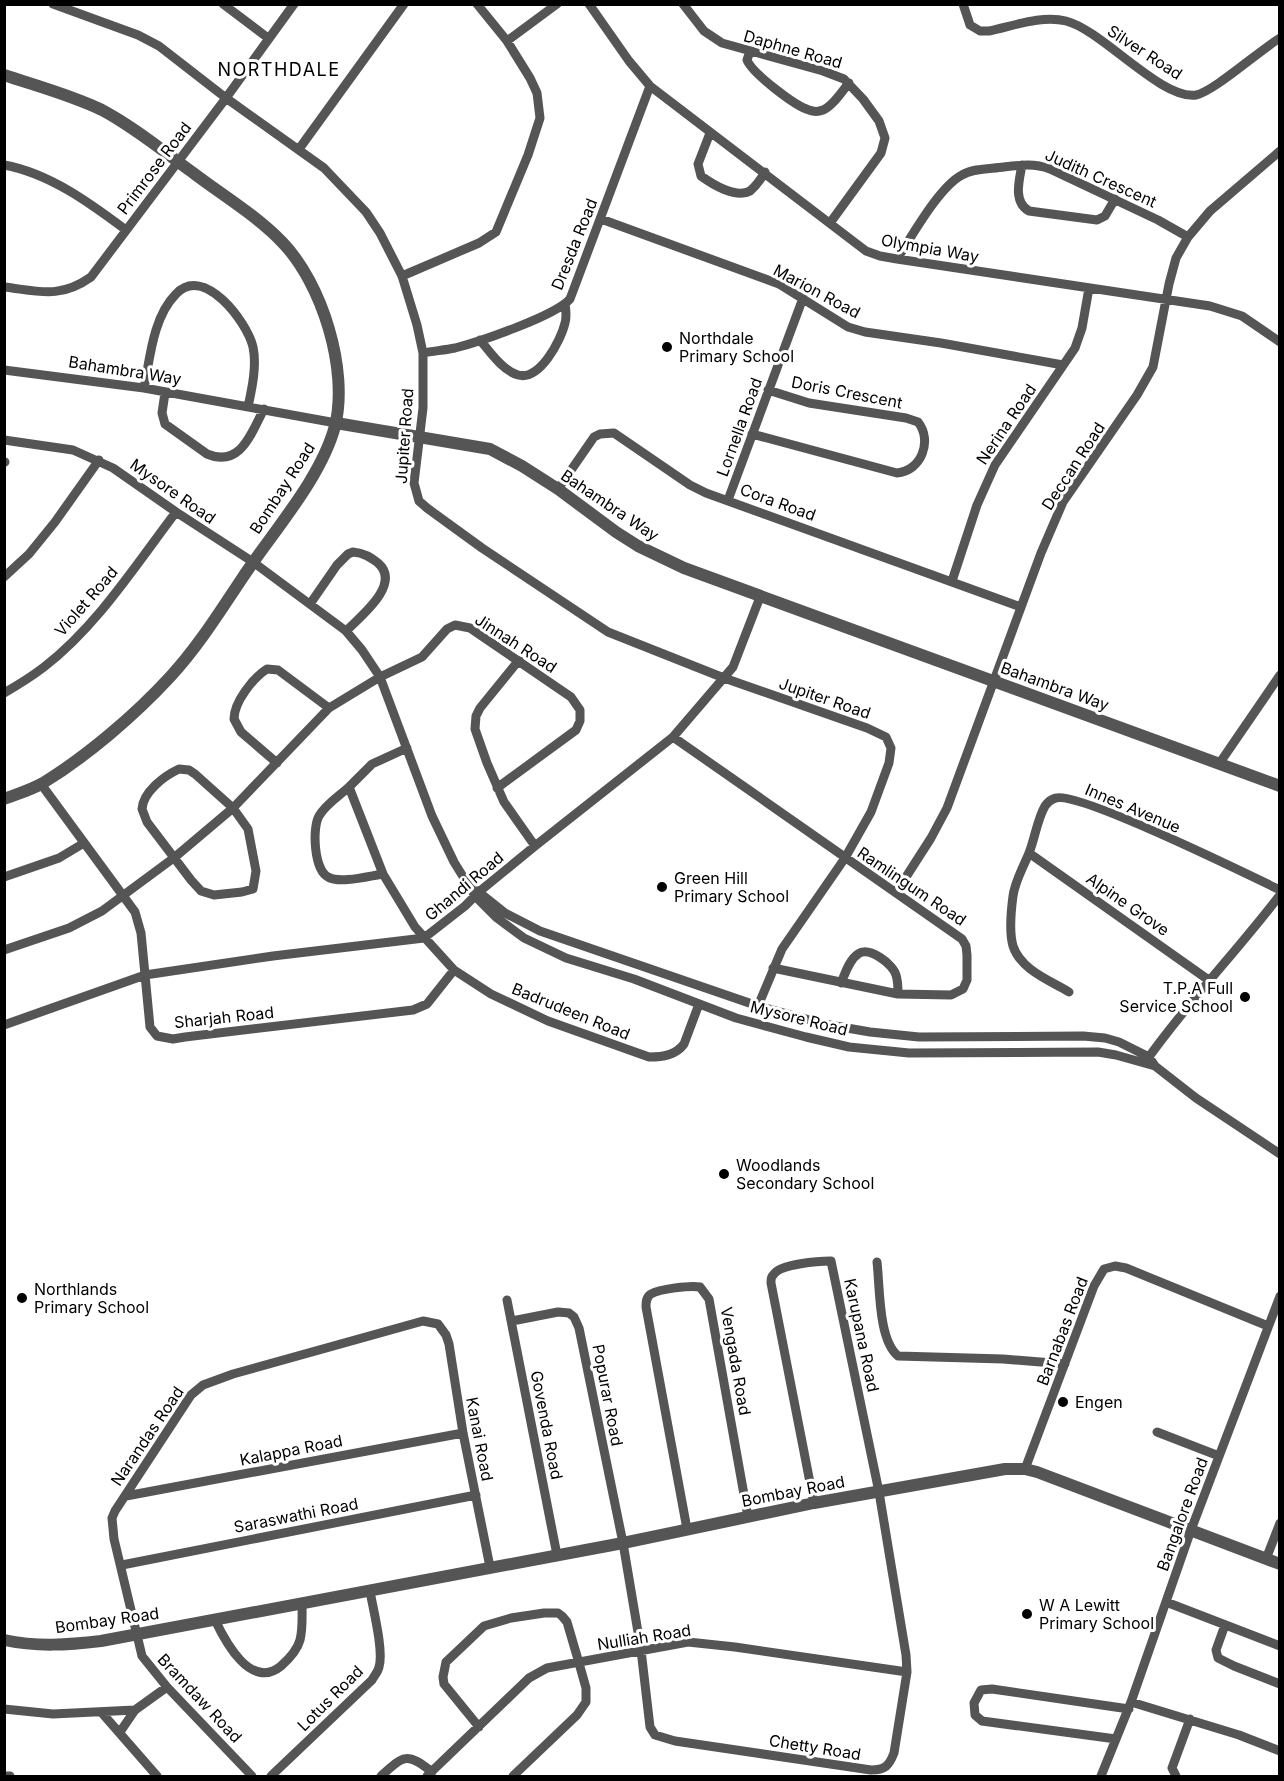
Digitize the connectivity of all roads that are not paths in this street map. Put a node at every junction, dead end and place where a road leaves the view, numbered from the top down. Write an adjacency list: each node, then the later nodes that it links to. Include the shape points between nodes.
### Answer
1 (53, 4): 17 (street, Jupiter Road, via 159,46)
2 (223, 4): 10 (street)
3 (294, 4): 10 (street, Primrose Road)
4 (404, 4): 19 (street)
5 (477, 4): 12 (street)
6 (556, 4): 12 (street)
7 (589, 4): 16 (street, Olympia Way)
8 (683, 4): 13 (street, Daphne Road, via 713,38)
9 (963, 4): 11 (street, Silver Road, via 970,25 980,31 1065,20 1159,82 1189,95 1218,84)
10 (268, 38): 17 (street, Primrose Road)
11 (1280, 38)
12 (507, 41): 31 (street, via 537,93 540,118 501,222 495,232 479,243)
13 (750, 51): 15 (street, Daphne Road, via 836,75); 15 (street, via 747,60 752,69 808,110 827,108)
14 (4, 75): 21 (street, Bombay Road, via 103,111)
15 (849, 83): 27 (street, Daphne Road, via 879,121 884,145)
16 (650, 86): 18 (street, Olympia Way); 26 (street, Dresda Road)
17 (226, 98): 19 (street, Jupiter Road); 21 (street, Primrose Road)
18 (710, 133): 24 (street, Olympia Way); 24 (street, via 698,164 701,176 741,193 752,189)
19 (299, 149): 31 (street, Jupiter Road, via 324,168 366,212)
20 (1280, 151): 29 (street, Deccan Road, via 1210,211)
21 (177, 162): 28 (street, Primrose Road); 47 (street, Bombay Road, via 284,243 302,270 323,311 334,350 338,381)
22 (4, 165): 28 (street, via 61,187)
23 (1022, 165): 25 (street, Judith Crescent, via 1050,169); 25 (street, via 1019,201 1029,211 1096,220 1105,216); 30 (street, Judith Crescent, via 978,170 952,180)
24 (765, 172): 27 (street, Olympia Way)
25 (1115, 199): 29 (street, Judith Crescent)
26 (601, 219): 34 (street, Marion Road, via 779,284); 36 (street, Dresda Road, via 573,294)
27 (830, 223): 30 (street, Olympia Way, via 866,250)
28 (126, 230): 32 (street, Primrose Road, via 91,277 71,289 42,292)
29 (1188, 237): 35 (street, Deccan Road, via 1172,270)
30 (897, 260): 33 (street, Olympia Way)
31 (402, 276): 39 (street, Jupiter Road)
32 (4, 287)
33 (1089, 288): 35 (street, Olympia Way); 40 (street, Nerina Road, via 1078,340)
34 (802, 298): 40 (street, Marion Road, via 840,324 865,332); 43 (street, Lornella Road)
35 (1166, 299): 38 (street, Olympia Way, via 1242,316); 60 (street, Deccan Road, via 1153,367 1063,502)
36 (565, 304): 37 (street, Dresda Road); 37 (street, via 566,321 556,347 531,373 514,374)
37 (480, 340): 39 (street, Dresda Road)
38 (1280, 342)
39 (423, 353): 49 (street, Jupiter Road)
40 (1063, 365): 57 (street, Nerina Road, via 990,473)
41 (4, 370): 42 (street, Bahambra Way)
42 (144, 388): 44 (street, Bahambra Way); 45 (street, via 156,331 166,306 180,290 198,286 212,291 228,305 250,336 254,359)
43 (768, 390): 48 (street, Lornella Road); 48 (street, Doris Crescent, via 809,403 918,422 924,433 924,449 910,470 897,473)
44 (165, 393): 45 (street, Bahambra Way); 46 (street, via 165,424 214,457 237,454)
45 (248, 406): 46 (street, Bahambra Way)
46 (264, 409): 47 (street, Bahambra Way)
47 (336, 423): 49 (street, Bahambra Way); 55 (street, Bombay Road, via 313,476)
48 (752, 434): 53 (street, Lornella Road)
49 (420, 437): 52 (street, Bahambra Way, via 490,449); 65 (street, Jupiter Road, via 414,483 419,501 427,508 608,633)
50 (4, 440): 51 (street, Mysore Road, via 74,450)
51 (99, 460): 54 (street, Mysore Road); 56 (street, via 56,522)
52 (558, 489): 53 (street, Cora Road, via 594,437 608,432 690,485); 58 (street, Bahambra Way, via 638,546)
53 (728, 500): 57 (street, Cora Road)
54 (176, 512): 55 (street, Mysore Road); 67 (street, Violet Road, via 77,638 43,668)
55 (253, 562): 59 (street, Mysore Road); 73 (street, Bombay Road, via 171,676 129,718)
56 (4, 577)
57 (952, 580): 60 (street, Cora Road)
58 (760, 597): 65 (street, Ghandi Road, via 741,651); 66 (street, Bahambra Way)
59 (310, 604): 61 (street, Mysore Road); 61 (street, via 348,554 368,555 386,573 386,584)
60 (1021, 607): 66 (street, Deccan Road)
61 (346, 631): 64 (street, Mysore Road)
62 (519, 660): 64 (street, Jinnah Road, via 470,628 455,625 422,657); 76 (street, via 480,708 475,722 477,738); 76 (street, Jinnah Road, via 571,697 580,710 580,721 563,742)
63 (1280, 675): 72 (street)
64 (380, 677): 68 (street, Jinnah Road); 70 (street, Mysore Road)
65 (724, 678): 69 (street, Ghandi Road); 83 (street, Jupiter Road, via 867,728 890,742 889,763 878,795)
66 (993, 681): 72 (street, Bahambra Way); 87 (street, Deccan Road, via 940,823)
67 (4, 693)
68 (329, 708): 71 (street, Jinnah Road); 71 (street, via 278,670 267,669 256,678 236,707 234,719 241,732)
69 (673, 736): 80 (street, Ghandi Road); 83 (street, Ramlingum Road)
70 (407, 748): 75 (street, via 372,764); 88 (street, Mysore Road, via 443,840)
71 (277, 763): 78 (street, Jinnah Road)
72 (1219, 764): 74 (street, Bahambra Way)
73 (41, 784): 77 (street, Bombay Road); 79 (street, Sharjah Road)
74 (1280, 786)
75 (349, 787): 84 (street, Badrudeen Road); 84 (street, via 323,810 316,822 320,869 334,879)
76 (497, 788): 80 (street)
77 (4, 799)
78 (233, 808): 82 (street, Jinnah Road); 82 (street, via 251,835 256,871 253,889 208,894 196,886); 82 (street, via 189,770 166,776 148,794 142,809 147,822)
79 (84, 843): 85 (street, via 59,858); 89 (street, Sharjah Road)
80 (535, 846): 88 (street, Ghandi Road)
81 (1029, 853): 86 (street, Innes Avenue, via 1044,808 1051,799 1065,797 1140,826); 96 (street, Alpine Grove); 98 (street, Innes Avenue, via 1013,896 1012,945 1022,962)
82 (175, 857): 89 (street, Jinnah Road)
83 (845, 858): 87 (street, Ramlingum Road); 93 (street)
84 (383, 874): 91 (street, Badrudeen Road)
85 (4, 877)
86 (1280, 890)
87 (897, 891): 99 (street, Ramlingum Road, via 962,939 968,971 966,985 957,993)
88 (477, 894): 91 (street, Ghandi Road); 100 (street, Mysore Road, via 511,929 541,947); 101 (street, Mysore Road, via 540,931)
89 (123, 895): 92 (street, Jinnah Road, via 87,920); 95 (street, Sharjah Road, via 138,920)
90 (1280, 895): 96 (street)
91 (424, 938): 94 (street, Badrudeen Road); 95 (street, Ghandi Road)
92 (4, 950)
93 (772, 968): 97 (street, Ramlingum Road); 101 (street)
94 (454, 970): 95 (street, Sharjah Road, via 427,1004 412,1010 173,1038 157,1036 150,1027); 100 (street, Badrudeen Road, via 491,994 548,1021 649,1057 680,1050)
95 (145, 975): 102 (street, Ghandi Road)
96 (1210, 981): 103 (street)
97 (841, 983): 99 (street, Ramlingum Road); 99 (street, via 854,958 866,951 892,967)
98 (1069, 992)
99 (898, 994)
100 (699, 1004): 103 (street, Mysore Road, via 781,1031 876,1051 1098,1052)
101 (758, 1006): 103 (street, Mysore Road, via 824,1024 894,1035 1105,1038 1132,1048)
102 (4, 1025)
103 (1147, 1060): 104 (street)
104 (1280, 1154)
105 (877, 1262): 111 (street, via 884,1330 898,1356)
106 (1280, 1296): 110 (street, Bangalore Road)
107 (507, 1300): 108 (street, Govenda Road)
108 (512, 1321): 124 (street, Popurar Road, via 558,1312 569,1313 576,1320); 125 (street, Govenda Road)
109 (433, 1322): 112 (street, Kanai Road, via 442,1329 449,1344); 118 (street, Narandas Road, via 423,1321 202,1385 191,1395)
110 (1268, 1326): 111 (street, Barnabas Road, via 1126,1268 1109,1267 1094,1286); 114 (street, Bangalore Road)
111 (1065, 1364): 115 (street, Barnabas Road)
112 (463, 1432): 117 (street, Kanai Road); 118 (street, Kalappa Road)
113 (1156, 1432): 114 (street)
114 (1219, 1456): 123 (street, Bangalore Road)
115 (1025, 1469): 116 (street, Bombay Road, via 1005,1469); 123 (street, Bombay Road)
116 (879, 1492): 119 (street, Bombay Road); 119 (street, Karupana Road, via 831,1261 816,1262 778,1271 771,1283); 140 (street, Chetty Road)
117 (476, 1495): 128 (street, Saraswathi Road); 129 (street, Kanai Road)
118 (126, 1496): 128 (street, Narandas Road, via 112,1518)
119 (814, 1503): 120 (street, Bombay Road)
120 (748, 1516): 122 (street, Bombay Road); 122 (street, Vengada Road, via 709,1299 700,1287 694,1286 661,1291 647,1298 646,1307)
121 (1280, 1523): 126 (street)
122 (687, 1529): 124 (street, Bombay Road)
123 (1191, 1530): 126 (street, Bombay Road); 131 (street, Bangalore Road)
124 (623, 1543): 125 (street, Bombay Road); 138 (street, Chetty Road)
125 (557, 1555): 129 (street, Bombay Road)
126 (1266, 1559): 127 (street, Bombay Road)
127 (1280, 1564)
128 (122, 1565): 135 (street, Narandas Road)
129 (490, 1567): 130 (street, Bombay Road)
130 (370, 1591): 132 (street, Bombay Road); 157 (street, Lotus Road, via 379,1645 376,1673)
131 (1166, 1602): 134 (street); 143 (street, Bangalore Road)
132 (302, 1603): 133 (street, Bombay Road); 133 (street, via 297,1648 270,1672 257,1672 246,1665 223,1637)
133 (215, 1620): 135 (street, Bombay Road)
134 (1225, 1625): 137 (street); 141 (street, via 1216,1650 1218,1658)
135 (136, 1634): 136 (street, Bombay Road, via 65,1645); 142 (street, Bramdaw Road, via 142,1656)
136 (4, 1640)
137 (1280, 1646)
138 (641, 1650): 139 (street, Nulliah Road); 140 (street, Nulliah Road, via 704,1642); 140 (street, Chetty Road, via 649,1720 655,1735 871,1770 890,1764)
139 (579, 1663): 148 (street, Nulliah Road, via 547,1668 530,1678); 148 (street, via 567,1622 558,1613 511,1618 484,1626 446,1662 442,1677 448,1691); 159 (street, via 587,1697 584,1706)
140 (907, 1672)
141 (1280, 1684)
142 (167, 1687): 145 (street); 156 (street, Bramdaw Road)
143 (1130, 1705): 147 (street); 150 (street, Bangalore Road); 150 (street, via 993,1689 981,1690 974,1703 975,1715 982,1721)
144 (4, 1709): 146 (street)
145 (135, 1710): 146 (street); 149 (street)
146 (102, 1713): 149 (street)
147 (1190, 1719): 151 (street); 161 (street, via 1172,1768)
148 (479, 1727): 152 (street, Nulliah Road)
149 (120, 1732): 155 (street)
150 (1116, 1740): 160 (street, Bangalore Road)
151 (1280, 1751)
152 (429, 1774): 158 (street, via 416,1759 406,1758)
153 (4, 1776): 154 (street)
154 (10, 1776)
155 (157, 1776)
156 (252, 1776)
157 (271, 1776)
158 (381, 1776)
159 (513, 1776)
160 (1101, 1776)
161 (1176, 1776)

